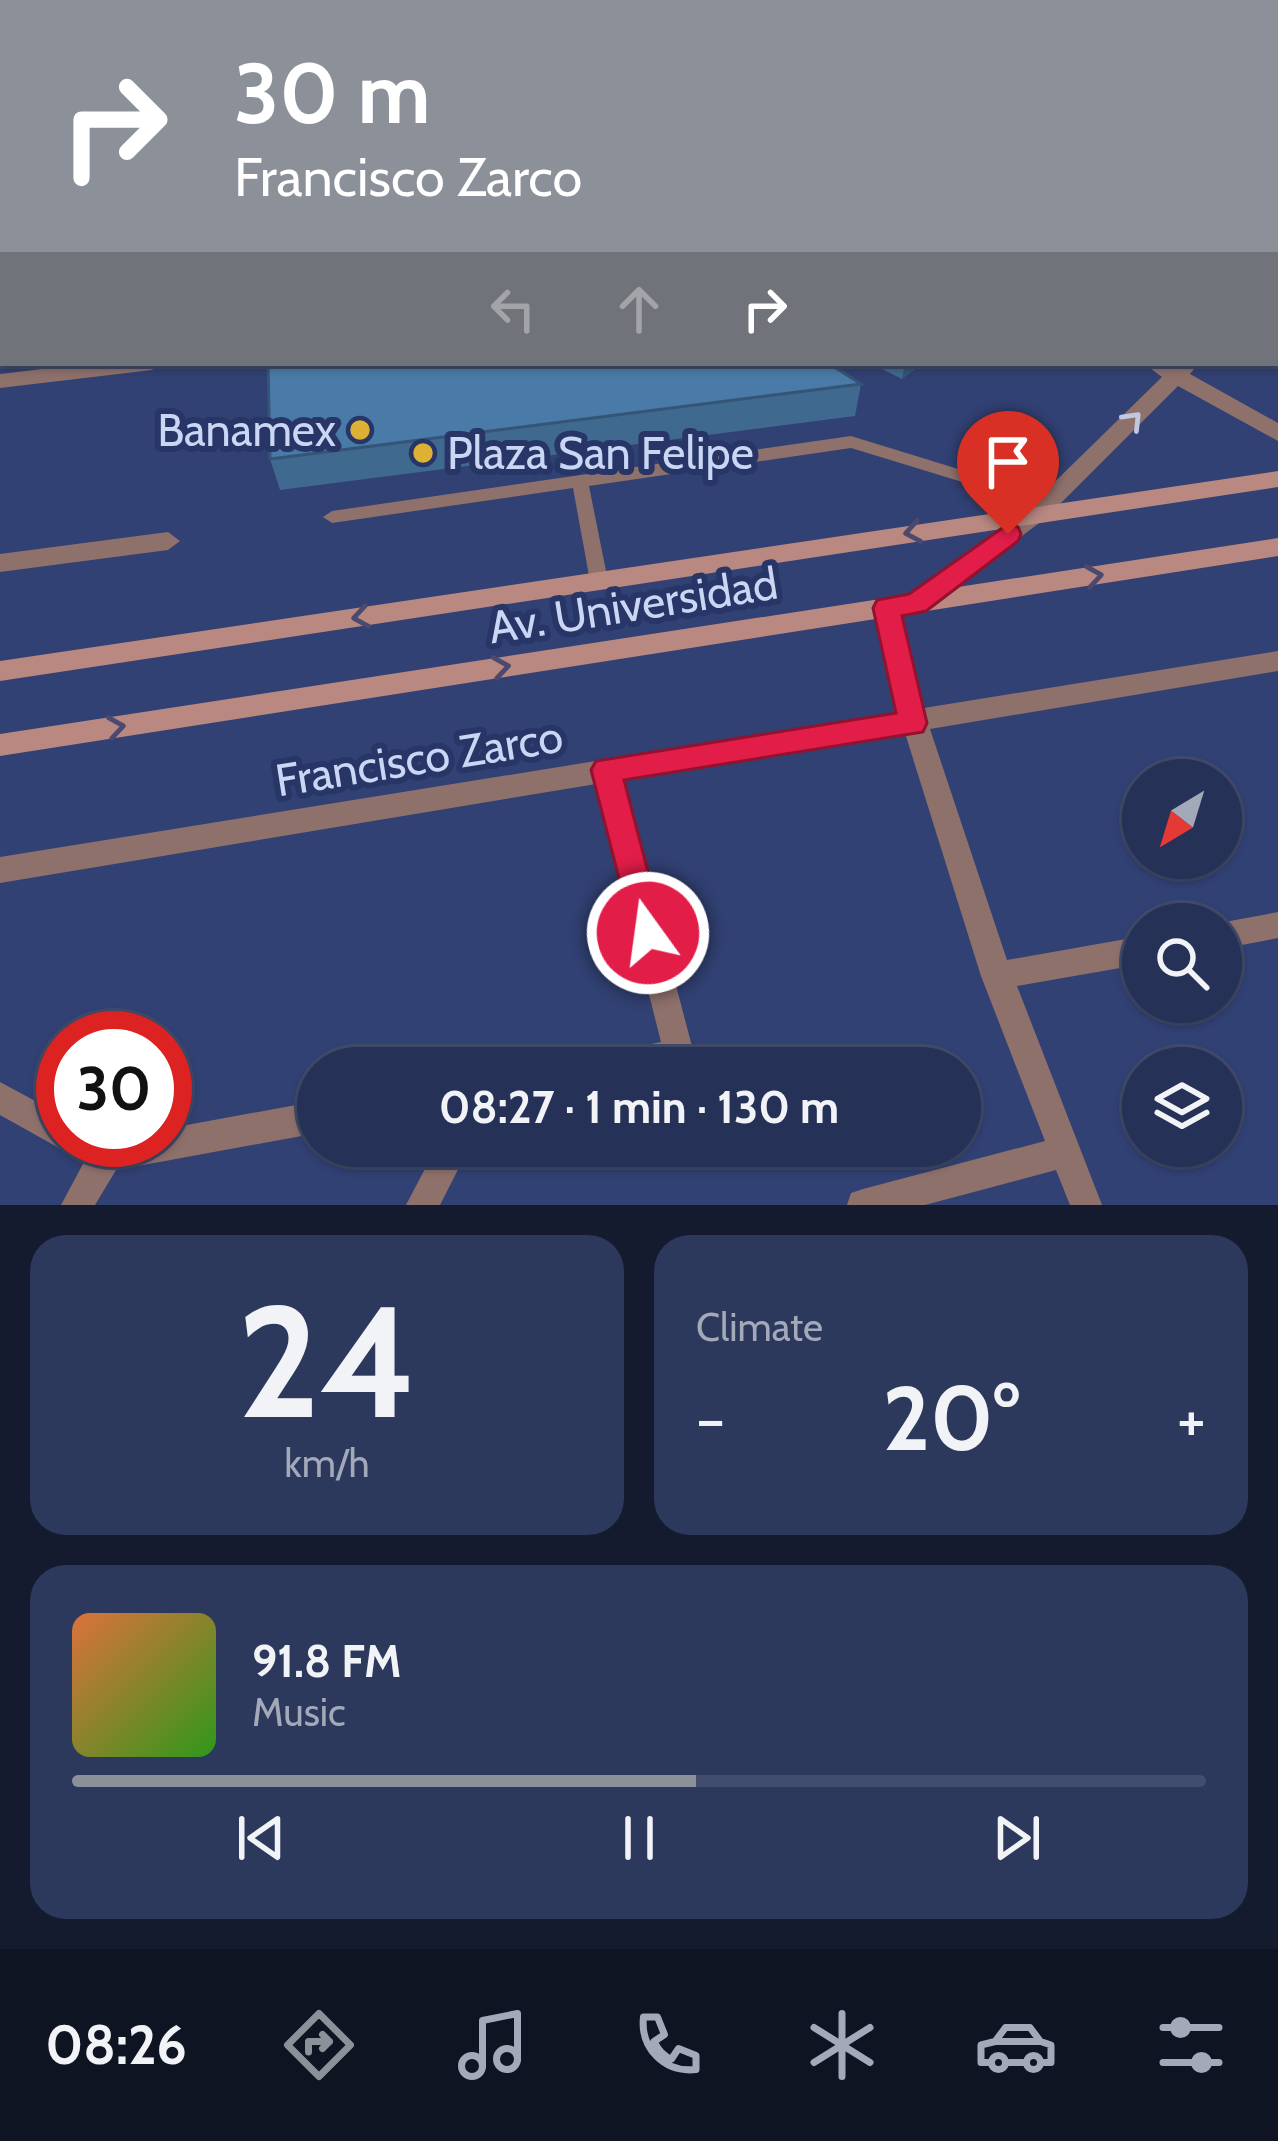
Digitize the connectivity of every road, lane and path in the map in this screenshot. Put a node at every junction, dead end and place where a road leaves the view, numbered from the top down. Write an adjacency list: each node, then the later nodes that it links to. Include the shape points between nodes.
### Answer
1 (123, 366): 3 (street)
2 (1183, 369): 4 (street); 7 (street, one-way to 2)
3 (0, 381)
4 (1278, 433)
5 (1278, 479): 7 (main road, Av. Universidad)
6 (580, 480): 7 (lane, via 851,442 988,484); 8 (lane); 12 (lane)
7 (1039, 511): 12 (main road, Av. Universidad, one-way to 12); 13 (street)
8 (332, 517)
9 (168, 541): 11 (street)
10 (1278, 547): 13 (main road, Av. Universidad, one-way to 10)
11 (0, 563)
12 (599, 581): 15 (main road, Av. Universidad, one-way to 15)
13 (901, 606): 16 (street); 17 (main road, Av. Universidad, one-way to 13)
14 (1278, 661): 16 (street, Francisco Zarco)
15 (0, 671)
16 (912, 723): 18 (street, Francisco Zarco); 23 (street)
17 (0, 745)
18 (606, 770): 19 (street, Francisco Zarco); 24 (street)
19 (0, 870)
20 (1278, 925): 21 (street)
21 (1242, 931)
22 (1122, 954): 23 (street)
23 (996, 976): 29 (street)
24 (677, 1047)
25 (0, 1098): 26 (street)
26 (36, 1118)
27 (297, 1122): 28 (street)
28 (192, 1141)
29 (1065, 1152): 34 (street); 35 (street)
30 (99, 1167): 32 (street)
31 (443, 1167): 33 (street)
32 (77, 1205)
33 (422, 1205)
34 (863, 1205)
35 (1086, 1205)

